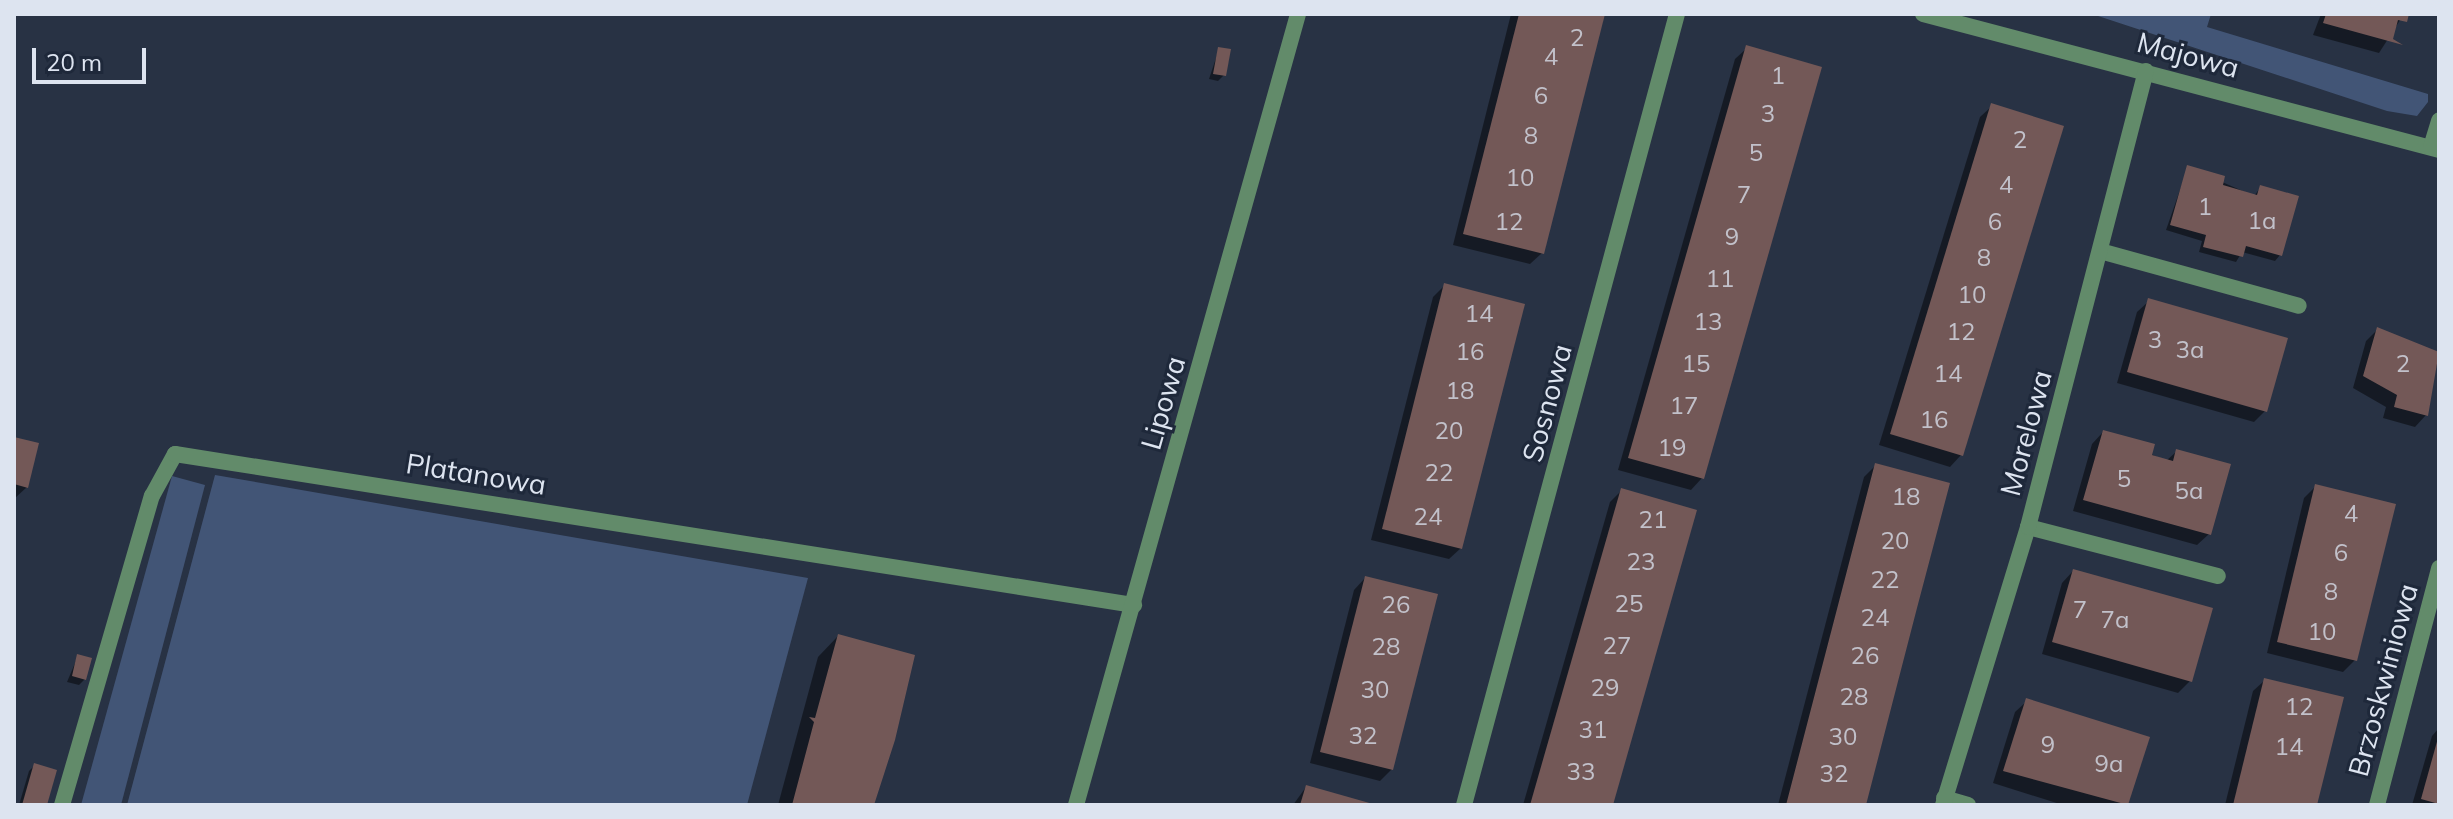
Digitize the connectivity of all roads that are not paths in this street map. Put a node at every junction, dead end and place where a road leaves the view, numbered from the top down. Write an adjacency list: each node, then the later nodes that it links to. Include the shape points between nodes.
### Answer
1 (1298, 14): 12 (street, Lipowa)
2 (1677, 14): 16 (street, Sosnowa)
3 (1923, 14): 4 (street, Majowa)
4 (2146, 71): 6 (street, Majowa); 7 (street, Morelowa)
5 (2439, 120): 6 (street)
6 (2435, 148)
7 (2100, 251): 8 (street); 9 (street, Morelowa)
8 (2299, 306)
9 (2028, 527): 11 (street); 13 (street, Morelowa)
10 (2439, 568): 18 (street, Brzoskwiniowa)
11 (2218, 576)
12 (1134, 605): 14 (street, Platanowa, via 175,454 152,496); 15 (street, Lipowa)
13 (1944, 801): 17 (street)
14 (62, 805)
15 (1076, 805)
16 (1464, 805)
17 (1968, 805)
18 (2377, 805)

